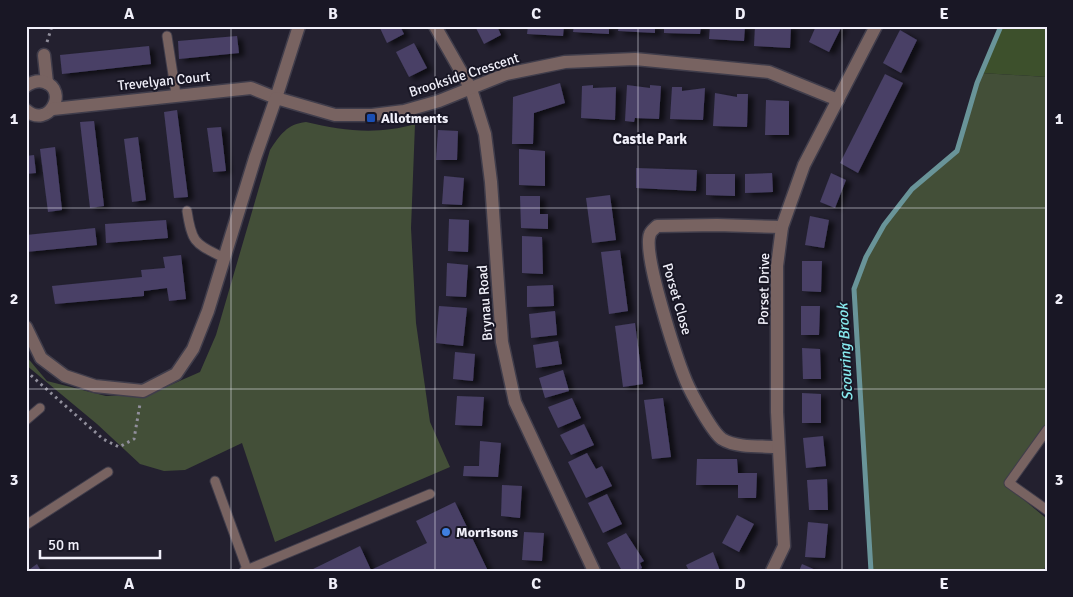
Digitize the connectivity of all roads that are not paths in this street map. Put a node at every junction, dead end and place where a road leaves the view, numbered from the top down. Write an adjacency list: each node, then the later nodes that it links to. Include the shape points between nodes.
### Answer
1 (299, 26): 10 (street)
2 (435, 26): 8 (street, Brynau Road)
3 (876, 26): 11 (street, Porset Drive)
4 (167, 36): 9 (lane)
5 (44, 56): 6 (street)
6 (47, 83): 7 (street, via 36,81); 12 (street, via 56,98)
7 (26, 86)
8 (471, 89): 10 (street, Brookside Crescent, via 404,111 372,115 335,115); 11 (street, Brookside Crescent, via 506,74 565,62 635,59 769,72); 28 (street, Brynau Road, via 485,134 502,342 515,402)
9 (176, 94): 10 (street, Trevelyan Court, via 250,88); 12 (street, Trevelyan Court)
10 (276, 98): 16 (street)
11 (838, 100): 15 (street, Porset Drive, via 804,165)
12 (53, 109): 13 (street, Trevelyan Court, via 39,116)
13 (26, 110)
14 (187, 211): 16 (lane, via 191,235 199,245)
15 (782, 228): 21 (street, Porset Drive, via 777,266); 21 (street, Porset Close, via 717,224 657,226 650,234 648,250 686,381 706,418 721,438 748,445)
16 (224, 258): 17 (street, via 193,349 176,374 143,391 95,386 65,376 42,358)
17 (26, 327)
18 (40, 408): 19 (lane)
19 (26, 420)
20 (1047, 430): 25 (lane, via 1009,483)
21 (778, 447): 29 (street, Porset Drive, via 784,546)
22 (108, 472): 26 (lane)
23 (215, 480): 27 (lane)
24 (430, 494): 27 (lane)
25 (1047, 510)
26 (26, 525)
27 (245, 570)
28 (594, 571)
29 (772, 571)

